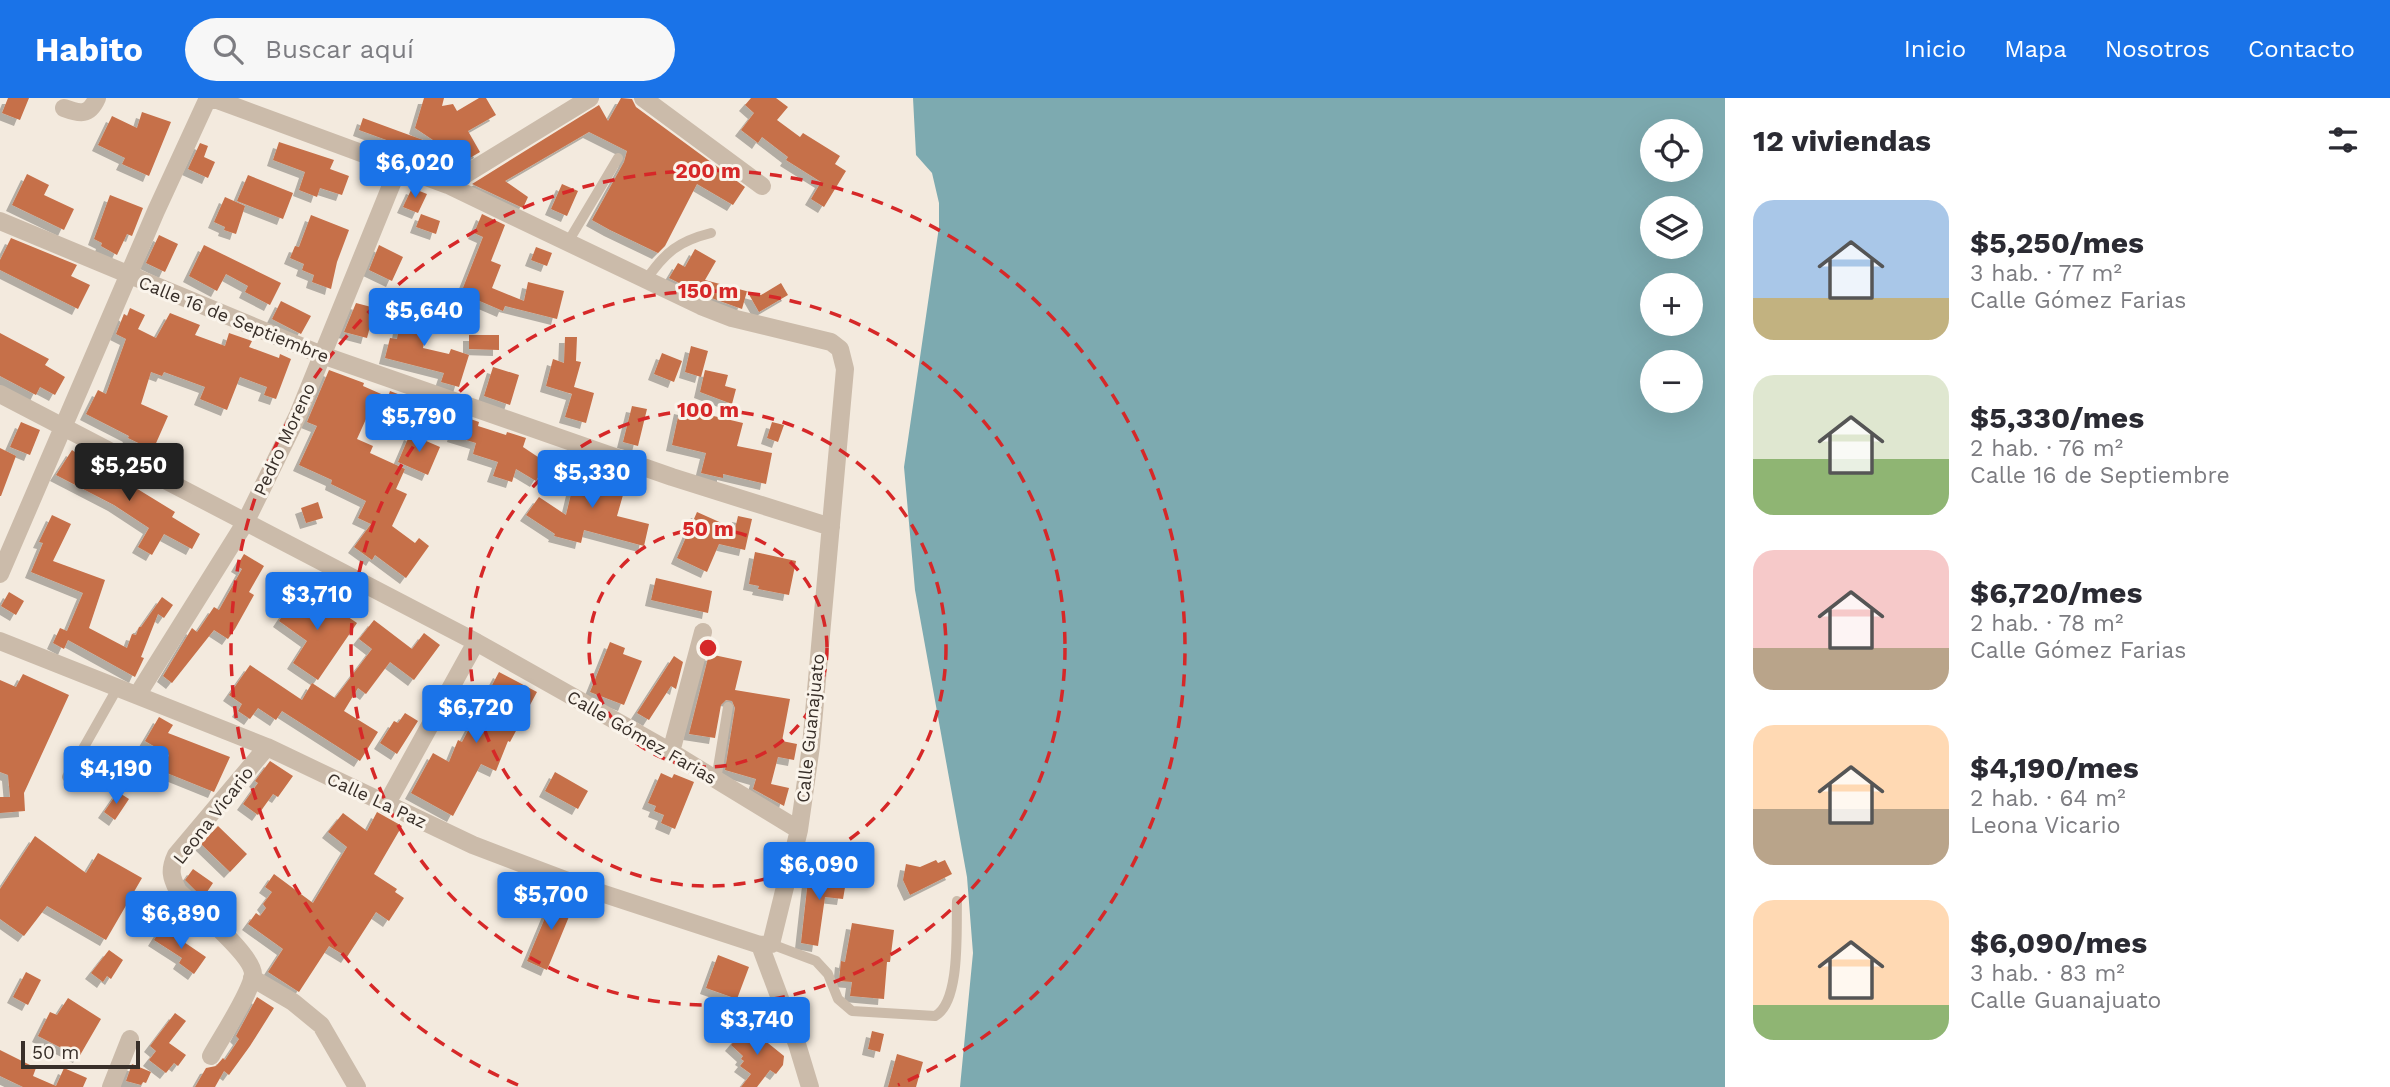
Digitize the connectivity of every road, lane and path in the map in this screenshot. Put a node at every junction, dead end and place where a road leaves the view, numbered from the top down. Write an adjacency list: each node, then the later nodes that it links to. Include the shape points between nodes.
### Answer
1 (97, 98): 5 (street, via 86,111)
2 (210, 98): 7 (street); 13 (street)
3 (590, 98): 8 (street)
4 (643, 98): 9 (street)
5 (64, 108)
6 (618, 158): 12 (lane)
7 (399, 166): 8 (street); 15 (street, Pedro Moreno)
8 (448, 185): 12 (street)
9 (762, 186)
10 (0, 221): 13 (street, Calle 16 de Septiembre)
11 (711, 233): 14 (lane, via 679,244)
12 (568, 242): 14 (street)
13 (127, 276): 15 (street, Calle 16 de Septiembre); 17 (street)
14 (646, 280): 19 (street, Calle Guanajuato, via 732,318 831,342 840,349 845,369)
15 (322, 355): 18 (street, Pedro Moreno); 19 (street, Calle 16 de Septiembre, via 659,473)
16 (0, 394): 17 (street, Calle Gómez Farias)
17 (63, 428): 18 (street, Calle Gómez Farias); 20 (street)
18 (245, 523): 23 (street, Calle Gómez Farias); 25 (street, Pedro Moreno)
19 (831, 527): 32 (street, Calle Guanajuato)
20 (0, 574)
21 (703, 632): 28 (street)
22 (0, 641): 24 (street, Calle La Paz)
23 (476, 642): 28 (street, Calle Gómez Farias); 31 (street)
24 (118, 687): 25 (street, Calle La Paz); 29 (lane)
25 (138, 694): 27 (street, Calle La Paz)
26 (728, 707): 30 (lane)
27 (267, 747): 31 (street, Calle La Paz); 35 (street, Leona Vicario, via 176,855 171,868 178,891 248,959)
28 (671, 752): 30 (street, Calle Gómez Farias)
29 (67, 777)
30 (716, 780): 32 (street, Calle Gómez Farias)
31 (386, 805): 34 (street, Calle La Paz, via 573,883)
32 (799, 830): 34 (street, Calle Guanajuato)
33 (957, 901): 34 (lane, via 951,991 944,1009 934,1016 852,1011 838,999 823,967 811,958)
34 (766, 945): 40 (street)
35 (253, 978): 37 (street); 39 (street, via 321,1025)
36 (130, 1039): 38 (street)
37 (211, 1056)
38 (111, 1087)
39 (357, 1087)
40 (810, 1087)

